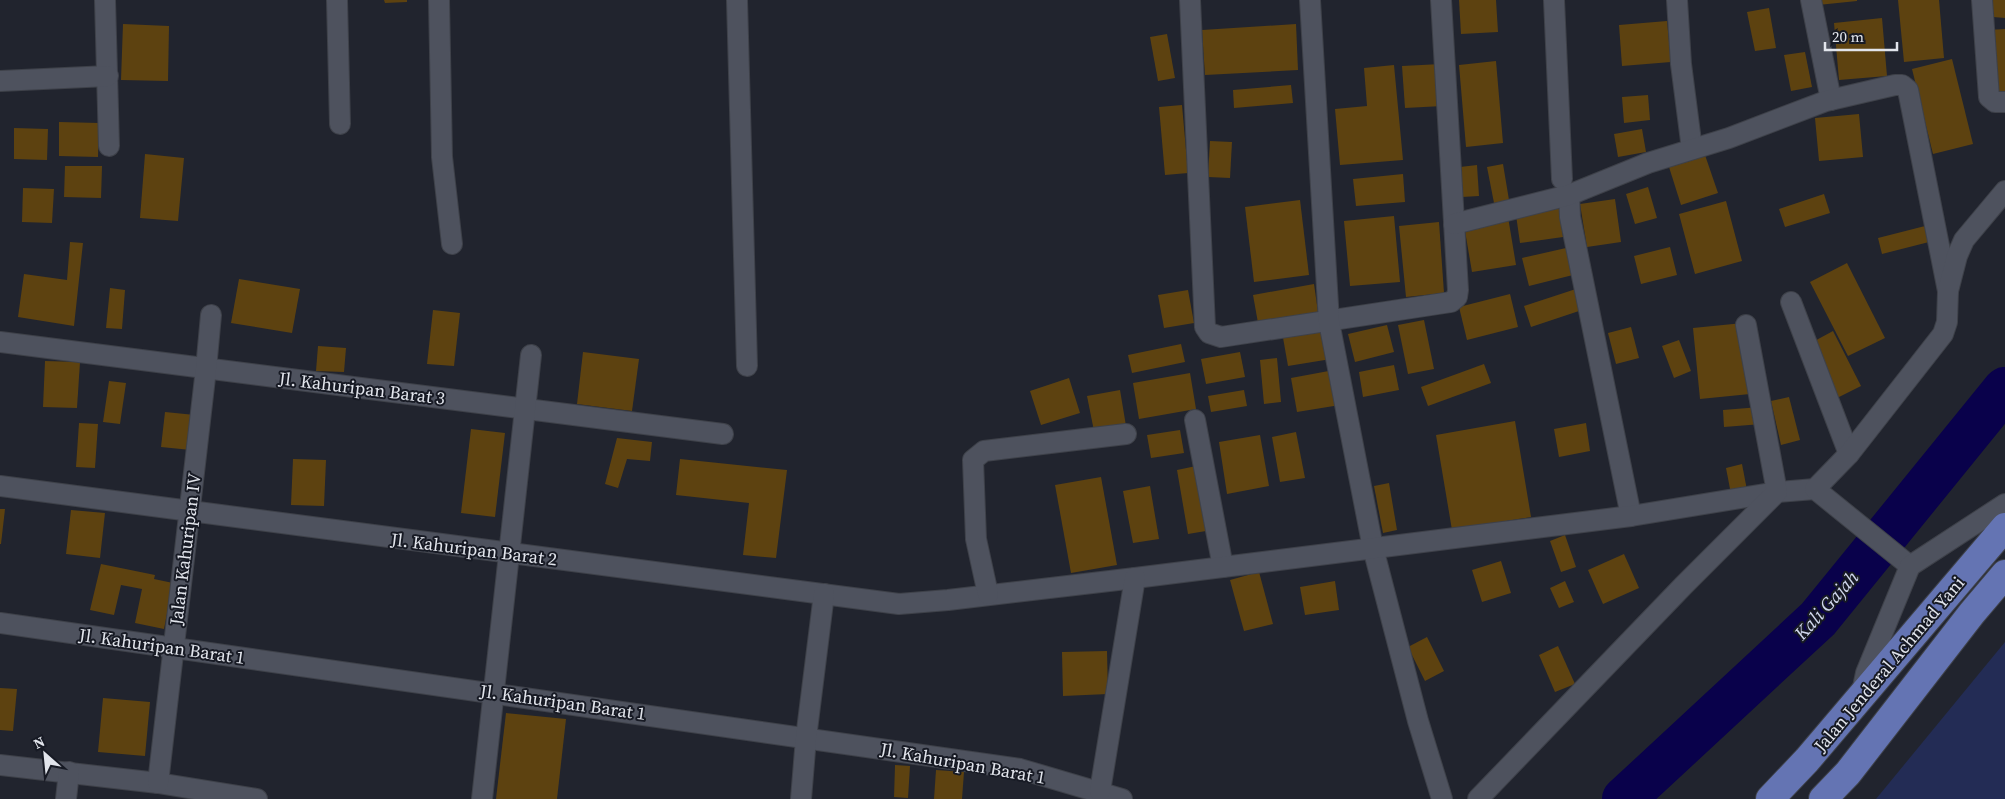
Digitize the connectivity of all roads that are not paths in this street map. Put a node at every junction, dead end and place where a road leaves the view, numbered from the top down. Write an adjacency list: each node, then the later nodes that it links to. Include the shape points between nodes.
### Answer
1 (104, 0): 12 (street)
2 (337, 0): 16 (street)
3 (439, 0): 22 (street, via 442,157)
4 (737, 0): 30 (street)
5 (1190, 0): 26 (street, via 1205,327 1209,333 1221,337)
6 (1310, 0): 26 (street)
7 (1441, 0): 21 (street)
8 (1554, 0): 19 (street)
9 (1677, 0): 18 (street)
10 (1811, 0): 14 (street)
11 (1982, 0): 15 (street, via 1989,97 1995,102)
12 (108, 76): 13 (street); 17 (street)
13 (0, 81)
14 (1831, 100): 18 (street); 23 (street, via 1902,84 1908,90)
15 (2005, 102)
16 (340, 124)
17 (109, 146)
18 (1692, 149): 19 (street)
19 (1565, 187): 21 (street); 42 (street)
20 (2005, 191): 23 (street, via 1964,240)
21 (1454, 224): 26 (street, via 1458,290 1457,297 1451,302)
22 (452, 244)
23 (1948, 291): 36 (street, via 1947,322 1943,334)
24 (1791, 302): 36 (street)
25 (210, 315): 31 (street, Jalan Kahuripan IV)
26 (1329, 322): 44 (street)
27 (1746, 325): 39 (street)
28 (0, 342): 31 (street, Jl. Kahuripan Barat 3)
29 (531, 354): 32 (street)
30 (747, 366)
31 (206, 369): 32 (street, Jl. Kahuripan Barat 3); 41 (street, Jalan Kahuripan IV)
32 (524, 409): 34 (street, Jl. Kahuripan Barat 3); 45 (street)
33 (1195, 420): 47 (street)
34 (724, 434)
35 (1126, 434): 51 (street, via 984,452 973,460)
36 (1849, 454): 38 (street)
37 (0, 486): 41 (street, Jl. Kahuripan Barat 2)
38 (1815, 489): 39 (street, Jl. Kahuripan Barat 2); 46 (street)
39 (1777, 492): 42 (street, Jl. Kahuripan Barat 2); 67 (street)
40 (2005, 504): 46 (street)
41 (189, 511): 45 (street, Jl. Kahuripan Barat 2); 53 (street, Jalan Kahuripan IV)
42 (1631, 516): 44 (street, Jl. Kahuripan Barat 2)
43 (2005, 527): 55 (main road, Jalan Jenderal Achmad Yani)
44 (1373, 548): 47 (street, Jl. Kahuripan Barat 2); 66 (street)
45 (509, 553): 50 (street, Jl. Kahuripan Barat 2); 54 (street)
46 (1904, 561): 55 (street, via 1866,673)
47 (1223, 567): 49 (street, Jl. Kahuripan Barat 2)
48 (2005, 574): 69 (main road, Jalan Jenderal Achmad Yani, via 1848,773)
49 (1135, 578): 51 (street, Jl. Kahuripan Barat 2); 60 (street)
50 (824, 594): 51 (street, Jl. Kahuripan Barat 2, via 899,604); 56 (street)
51 (980, 596)
52 (0, 623): 53 (street, Jl. Kahuripan Barat 1)
53 (174, 648): 54 (street, Jl. Kahuripan Barat 1); 59 (street, Jalan Kahuripan IV)
54 (494, 692): 56 (street, Jl. Kahuripan Barat 1); 63 (street)
55 (1862, 696): 68 (main road, Jalan Jenderal Achmad Yani)
56 (806, 738): 60 (street, Jl. Kahuripan Barat 1, via 1020,769); 64 (street)
57 (0, 765): 58 (street)
58 (69, 772): 59 (street); 61 (street)
59 (158, 783): 62 (street)
60 (1100, 791): 65 (street, Jl. Kahuripan Barat 1)
61 (66, 799)
62 (257, 799)
63 (482, 799)
64 (801, 799)
65 (1122, 799)
66 (1442, 799)
67 (1478, 799)
68 (1770, 799)
69 (1823, 799)

